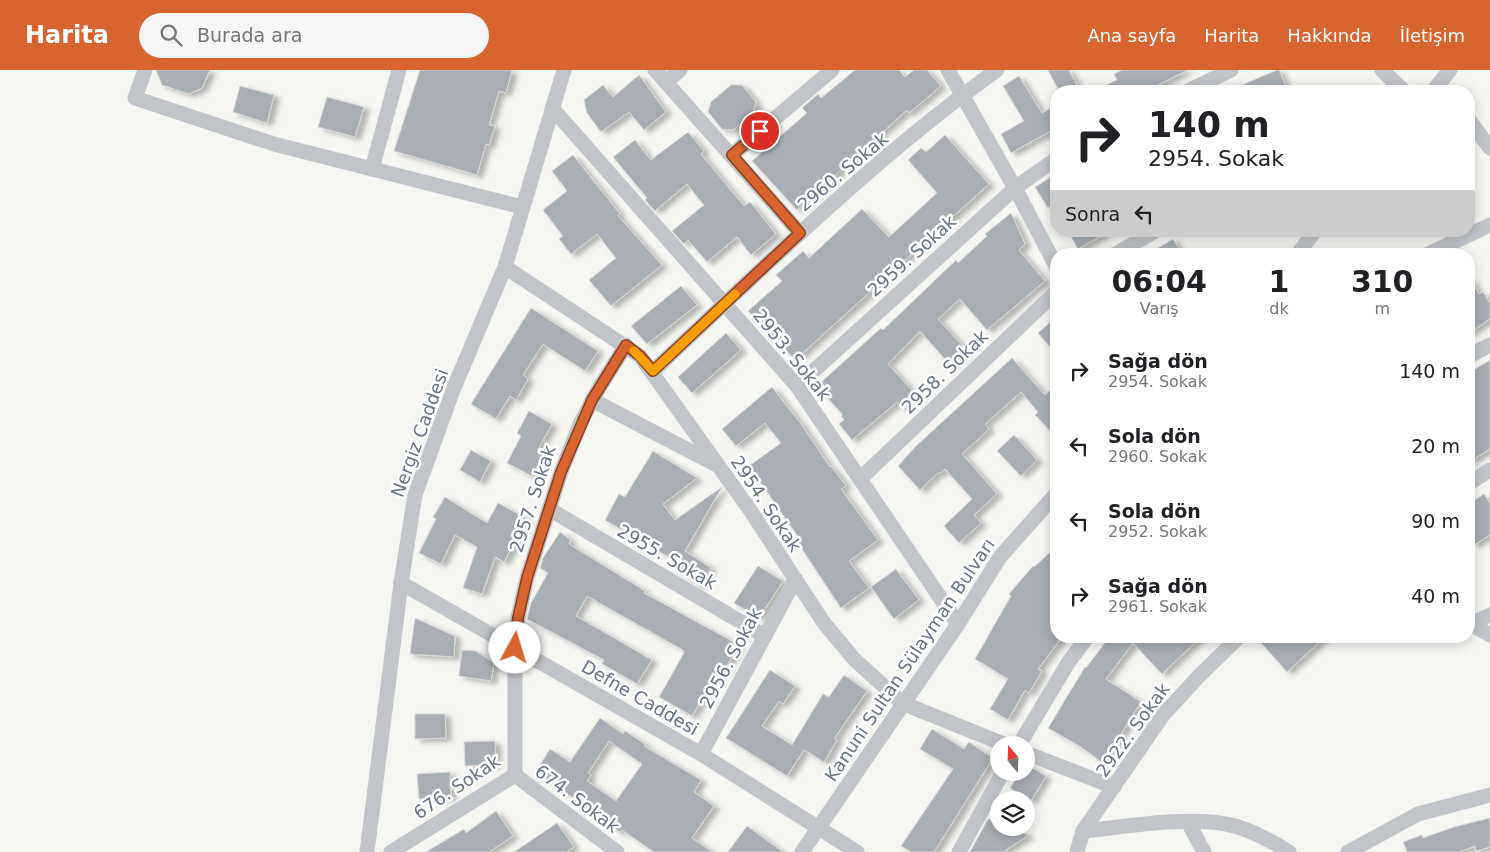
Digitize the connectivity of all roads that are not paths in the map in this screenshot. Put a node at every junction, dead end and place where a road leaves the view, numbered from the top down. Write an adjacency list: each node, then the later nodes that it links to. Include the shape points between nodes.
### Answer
1 (145, 70): 22 (street, via 135,98 274,144)
2 (564, 70): 17 (street, Nergiz Caddesi)
3 (655, 70): 12 (street)
4 (680, 70): 12 (street)
5 (832, 70): 20 (street)
6 (948, 70): 16 (street)
7 (997, 70): 16 (street, 2960. Sokak)
8 (1231, 70): 13 (street)
9 (1382, 70): 14 (street)
10 (1450, 70): 15 (street)
11 (396, 71): 22 (street)
12 (666, 82): 20 (street)
13 (1200, 85)
14 (1398, 85)
15 (1442, 85)
16 (962, 95): 23 (street); 27 (street, 2960. Sokak)
17 (552, 108): 24 (street, Nergiz Caddesi); 37 (street, 2953. Sokak)
18 (1475, 128): 19 (street)
19 (1490, 148)
20 (732, 155): 27 (street)
21 (1050, 163): 23 (street, 2959. Sokak)
22 (372, 169): 24 (street)
23 (1016, 188): 34 (street); 42 (street, 2959. Sokak)
24 (522, 207): 35 (street, Nergiz Caddesi)
25 (1490, 224): 26 (street)
26 (1475, 231)
27 (800, 233): 37 (street, 2960. Sokak)
28 (1144, 237): 31 (street)
29 (1311, 237): 32 (street)
30 (1463, 237): 33 (street)
31 (1126, 248)
32 (1302, 248)
33 (1440, 248)
34 (1050, 254)
35 (505, 268): 38 (street, 2954. Sokak); 51 (street, Nergiz Caddesi, via 424,468 410,517)
36 (1050, 298): 46 (street, 2958. Sokak)
37 (725, 304): 41 (street, 2960. Sokak); 42 (street, 2953. Sokak)
38 (626, 345): 41 (street, 2954. Sokak); 43 (street, 2957. Sokak)
39 (1490, 346): 40 (street)
40 (1475, 353)
41 (653, 371): 44 (street, 2954. Sokak)
42 (797, 386): 46 (street, 2953. Sokak)
43 (592, 400): 44 (street); 49 (street, 2957. Sokak, via 571,445)
44 (716, 465): 50 (street, 2954. Sokak, via 750,510)
45 (1490, 470): 47 (street)
46 (860, 479): 54 (street, 2953. Sokak)
47 (1475, 479)
48 (1050, 501): 54 (street, Kanuni Sultan Sülayman Bulvarı, via 1000,557)
49 (549, 509): 56 (street, 2955. Sokak); 60 (street, 2957. Sokak, via 527,578)
50 (795, 580): 56 (street, 2956. Sokak); 61 (street, 2954. Sokak, via 839,643)
51 (400, 583): 60 (street, Defne Caddesi); 74 (street, Nergiz Caddesi)
52 (1490, 615): 53 (street)
53 (1475, 622)
54 (958, 624): 61 (street, Kanuni Sultan Sülayman Bulvarı)
55 (1475, 627): 57 (street)
56 (765, 636): 64 (street, 2956. Sokak)
57 (1490, 636)
58 (1083, 643): 62 (street)
59 (1233, 643): 68 (street, 2922. Sokak, via 1163,715)
60 (515, 648): 64 (street, Defne Caddesi); 66 (street, 676. Sokak)
61 (902, 703): 63 (street, 2954. Sokak); 71 (street, Kanuni Sultan Sülayman Bulvarı)
62 (1024, 736)
63 (990, 739)
64 (701, 754): 71 (street, Defne Caddesi)
65 (1035, 756): 68 (street)
66 (515, 775): 73 (street, 674. Sokak); 75 (street, 676. Sokak)
67 (998, 781): 78 (street)
68 (1114, 787): 72 (street, 2922. Sokak)
69 (1490, 795): 82 (street, via 1418,814)
70 (1188, 822): 72 (street); 80 (street); 81 (street, via 1226,824 1268,839)
71 (818, 829): 76 (street, Kanuni Sultan Sülayman Bulvarı); 77 (street, Defne Caddesi)
72 (1084, 831): 79 (street, 2922. Sokak)
73 (613, 851)
74 (367, 852)
75 (391, 852)
76 (802, 852)
77 (857, 852)
78 (959, 852)
79 (1077, 852)
80 (1204, 852)
81 (1289, 852)
82 (1348, 852)

